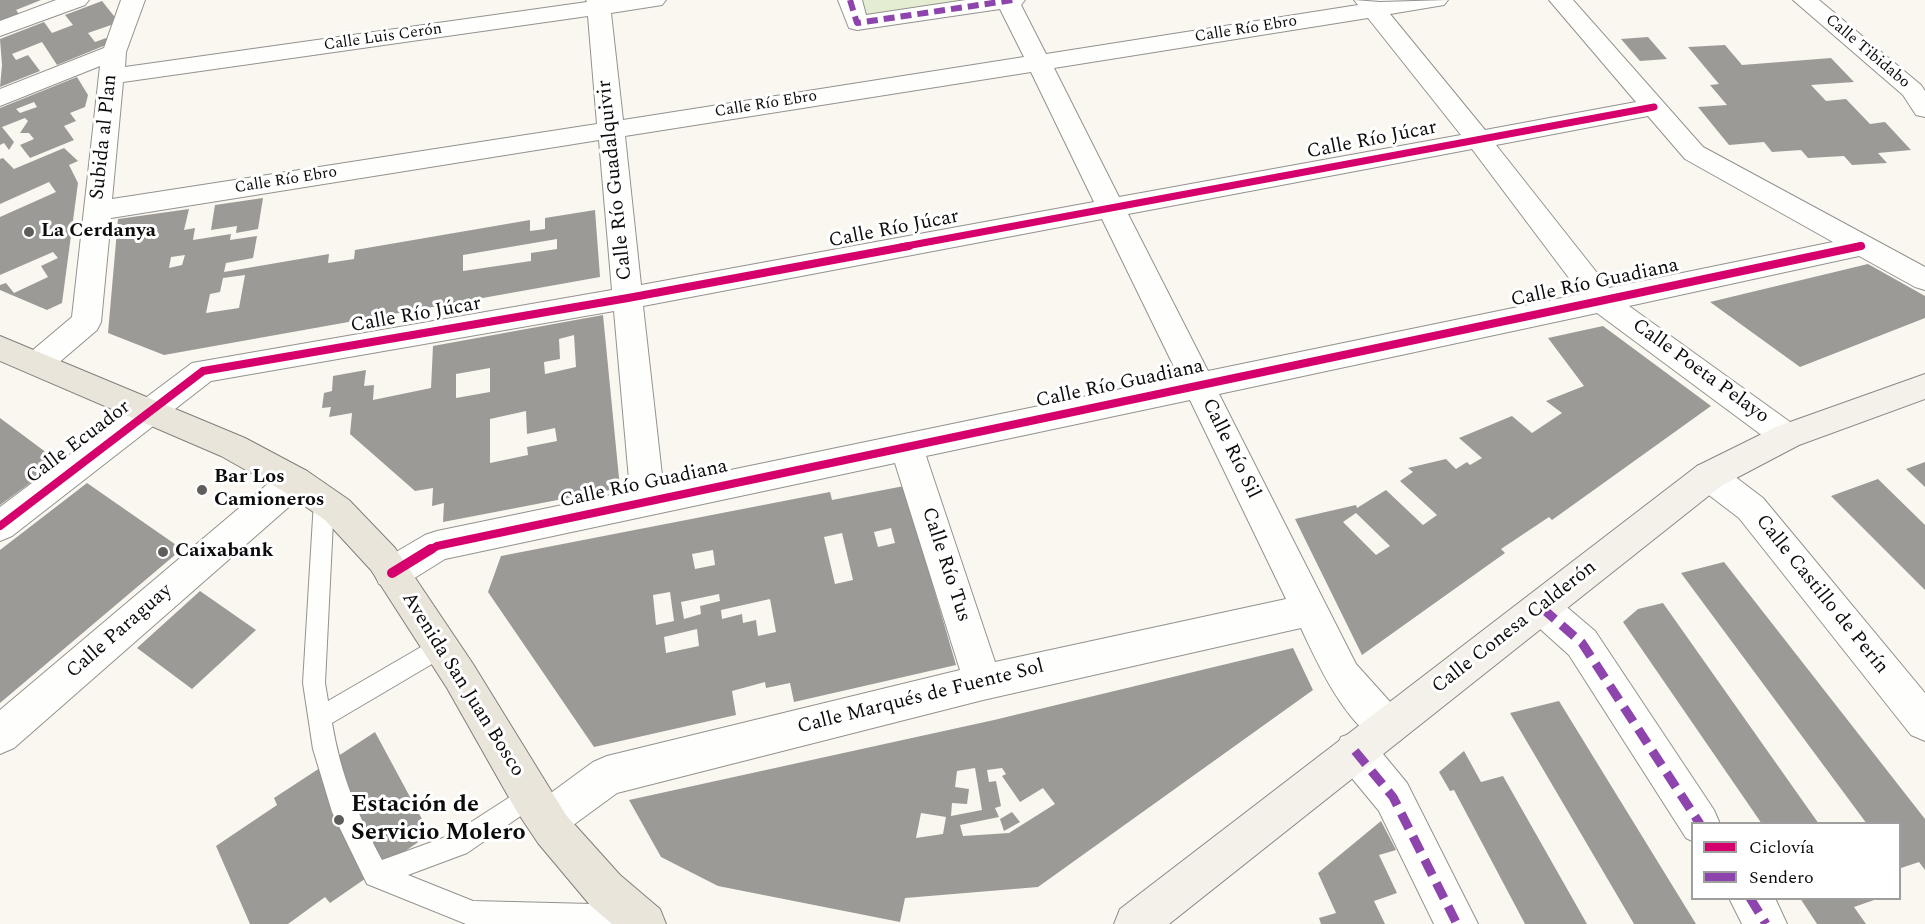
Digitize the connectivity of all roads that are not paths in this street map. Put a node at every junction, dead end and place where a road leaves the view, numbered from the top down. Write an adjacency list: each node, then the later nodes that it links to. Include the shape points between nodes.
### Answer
1 (77, 0): 12 (street)
2 (133, 0): 14 (street, Subida al Plan)
3 (654, 0): 10 (street, Calle Luis Cerón)
4 (850, 0): 9 (street, via 857,23)
5 (1013, 0): 9 (street)
6 (1436, 0): 11 (street, Calle Río Ebro)
7 (1561, 0): 17 (street)
8 (1805, 0): 15 (street, Calle Tibidabo)
9 (1008, 1): 13 (street, Calle Río Sil)
10 (598, 4): 14 (street, Calle Luis Cerón); 18 (street, Calle Río Guadalquivir)
11 (1370, 5): 13 (street, Calle Río Ebro); 19 (street, Calle Poeta Pelayo)
12 (0, 29)
13 (1038, 63): 18 (street, Calle Río Ebro); 20 (street, Calle Río Sil)
14 (113, 64): 16 (street, Calle Luis Cerón); 21 (street, Subida al Plan)
15 (1921, 97)
16 (0, 98)
17 (1654, 107): 19 (street, Calle Río Júcar); 22 (street, via 1694,153)
18 (611, 130): 21 (street, Calle Río Ebro); 24 (street, Calle Río Guadalquivir)
19 (1478, 140): 20 (street, Calle Río Júcar); 25 (street, Calle Poeta Pelayo)
20 (1110, 208): 24 (street, Calle Río Júcar); 28 (street, Calle Río Sil)
21 (97, 211): 27 (street, Subida al Plan, via 86,322)
22 (1861, 246): 23 (street); 25 (street, Calle Río Guadiana)
23 (1925, 280)
24 (628, 298): 30 (street, Calle Río Júcar, via 203,371); 35 (street, Calle Río Guadalquivir)
25 (1602, 301): 28 (street, Calle Río Guadiana); 31 (street, Calle Poeta Pelayo)
26 (0, 348): 27 (main road, Avenida San Juan Bosco)
27 (38, 363): 30 (main road, Avenida San Juan Bosco)
28 (1199, 386): 32 (street, Calle Río Guadiana); 39 (street, Calle Río Sil)
29 (1925, 386): 31 (main road, Calle Conesa Calderón)
30 (152, 411): 34 (main road, Avenida San Juan Bosco, via 233,447); 36 (street, Calle Ecuador)
31 (1786, 436): 33 (main road, Calle Conesa Calderón)
32 (907, 448): 35 (street, Calle Río Guadiana); 41 (street, Calle Río Tus)
33 (1709, 476): 38 (main road, Calle Conesa Calderón); 43 (street, Calle Castillo de Perín, via 1751,508)
34 (309, 491): 37 (main road, Avenida San Juan Bosco, via 361,533); 42 (lane, via 314,683); 45 (street, Calle Paraguay)
35 (648, 503): 37 (street, Calle Río Guadiana, via 437,546)
36 (0, 526)
37 (392, 573): 40 (main road, Avenida San Juan Bosco)
38 (1542, 608): 44 (main road, Calle Conesa Calderón); 48 (street, via 1582,643)
39 (1310, 609): 41 (street, Calle Marqués de Fuente Sol); 44 (street, Calle Río Sil, via 1343,676)
40 (441, 647): 42 (lane); 47 (main road, Avenida San Juan Bosco)
41 (983, 682): 47 (street, Calle Marqués de Fuente Sol, via 607,776)
42 (320, 718): 49 (lane, via 344,812)
43 (1925, 722)
44 (1387, 727): 46 (main road, Calle Conesa Calderón)
45 (0, 735)
46 (1355, 751): 52 (main road, Calle Conesa Calderón); 53 (street, via 1393,797)
47 (538, 808): 49 (lane); 51 (main road, Avenida San Juan Bosco, via 578,861)
48 (1699, 822)
49 (376, 875): 51 (lane, via 473,914)
50 (1751, 900): 54 (street)
51 (641, 921)
52 (1135, 924)
53 (1457, 924)
54 (1766, 924)

